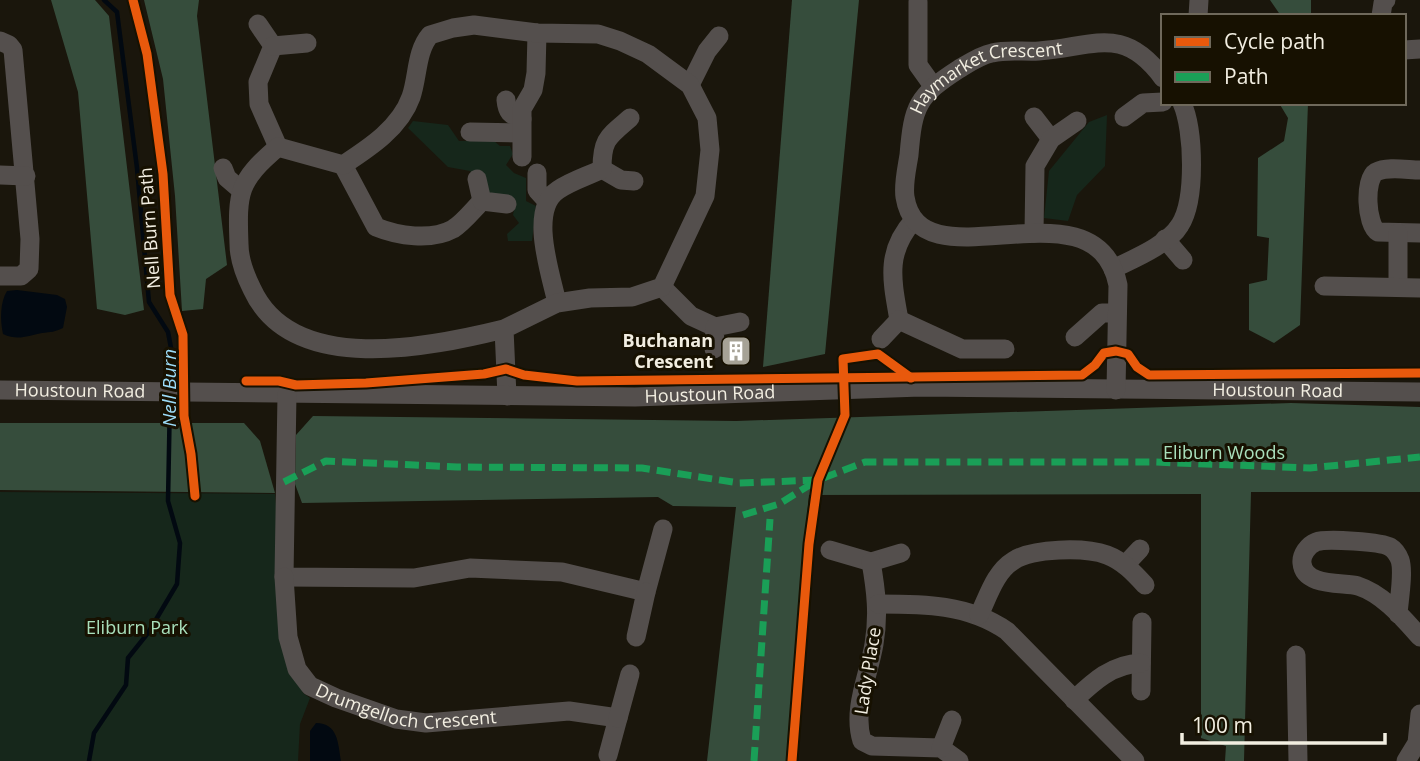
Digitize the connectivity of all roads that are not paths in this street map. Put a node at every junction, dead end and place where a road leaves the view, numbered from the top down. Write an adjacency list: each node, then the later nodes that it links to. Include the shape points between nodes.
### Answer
1 (918, 2): 11 (street, via 918,65)
2 (258, 24): 7 (street)
3 (537, 33): 10 (street, via 598,34 620,41 648,54); 19 (street, via 536,73 522,109); 24 (street, via 474,25 430,35 404,114)
4 (0, 41): 30 (street, via 13,50)
5 (706, 42): 10 (street)
6 (307, 43): 7 (street)
7 (273, 46): 22 (street, via 258,82 259,104)
8 (1156, 52): 9 (street, Haymarket Crescent); 11 (street, Haymarket Crescent, via 1115,42 988,53)
9 (1161, 71)
10 (690, 85): 46 (street, via 707,118 710,150 705,196)
11 (933, 86): 37 (street, Haymarket Crescent, via 915,111 911,135 904,194)
12 (506, 100): 19 (street, via 506,110)
13 (1161, 102): 16 (street, via 1143,103)
14 (1182, 105): 41 (street, via 1192,144 1187,209 1180,227)
15 (1034, 117): 21 (street)
16 (1124, 117)
17 (629, 118): 26 (street, via 602,148)
18 (1077, 121): 21 (street)
19 (522, 126): 20 (street); 23 (street)
20 (470, 131)
21 (1051, 139): 38 (street, via 1035,166)
22 (278, 147): 24 (street); 33 (street)
23 (522, 157)
24 (343, 165): 34 (street, via 376,227 393,234 432,235 453,229)
25 (223, 168): 33 (street)
26 (602, 169): 32 (street); 35 (street, via 556,191)
27 (1420, 170): 39 (street, via 1382,170 1369,180 1369,222 1378,232)
28 (537, 173): 35 (street, via 537,190)
29 (0, 175): 30 (street)
30 (26, 176): 44 (street, via 29,269 21,276)
31 (477, 179): 34 (street)
32 (627, 181)
33 (241, 190): 54 (street, via 239,250 251,288 268,314 311,342 383,348 448,343)
34 (482, 201): 36 (street)
35 (547, 201): 49 (street, via 543,220 546,254)
36 (507, 204)
37 (914, 220): 38 (street, via 954,237); 51 (street, via 895,247 892,283)
38 (1034, 233): 43 (street, via 1070,234 1089,242)
39 (1398, 233): 40 (street); 47 (street)
40 (1420, 233)
41 (1165, 239): 42 (street); 43 (street)
42 (1183, 260)
43 (1113, 269): 50 (street, via 1118,285)
44 (0, 276)
45 (1324, 286): 47 (street)
46 (662, 287): 49 (street, via 632,297); 53 (street, via 691,316)
47 (1398, 287): 48 (street)
48 (1420, 288)
49 (557, 303): 54 (street)
50 (1117, 313): 55 (street, via 1102,313); 60 (street)
51 (899, 320): 56 (street); 58 (street, via 962,349)
52 (740, 322): 53 (street)
53 (715, 327): 57 (street)
54 (505, 329): 63 (street)
55 (1075, 337)
56 (881, 339)
57 (714, 349)
58 (1005, 349)
59 (0, 390): 62 (street, Houstoun Road)
60 (1116, 390): 61 (street, Houstoun Road); 63 (street, Houstoun Road, via 921,387 635,397)
61 (1420, 393)
62 (287, 394): 63 (street, Houstoun Road); 70 (street, Drumgelloch Crescent)
63 (506, 396)
64 (663, 529): 72 (street)
65 (1140, 549): 69 (street)
66 (830, 550): 68 (street)
67 (901, 553): 68 (street)
68 (871, 562): 73 (street, Lady Place)
69 (1125, 565): 71 (street); 75 (street, via 1106,555 1081,551 1026,554 999,574)
70 (284, 577): 72 (street, via 414,578 470,568 562,572); 85 (street, Drumgelloch Crescent, via 288,637 297,669 310,686 336,698 396,719 426,723 569,711)
71 (1145, 585)
72 (646, 592): 77 (street)
73 (878, 604): 75 (street, Lady Place, via 929,603); 87 (street, Lady Place, via 874,645 863,682 862,741 872,747)
74 (1398, 614): 74 (street, via 1359,586 1313,579 1301,562 1306,548 1317,541 1388,545 1401,563); 78 (street)
75 (979, 615): 83 (street, Lady Place, via 1007,631)
76 (1142, 622): 80 (street)
77 (636, 637)
78 (1420, 637)
79 (1296, 655): 91 (street, via 1305,683)
80 (1141, 663): 82 (street); 83 (street, via 1107,673)
81 (630, 674): 85 (street)
82 (1142, 691)
83 (1074, 700): 90 (street, Lady Place)
84 (1420, 714): 92 (street, via 1417,743)
85 (618, 718): 88 (street)
86 (952, 720): 87 (street)
87 (941, 748): 89 (street)
88 (608, 755)
89 (959, 761)
90 (1135, 761)
91 (1298, 761)
92 (1406, 761)

